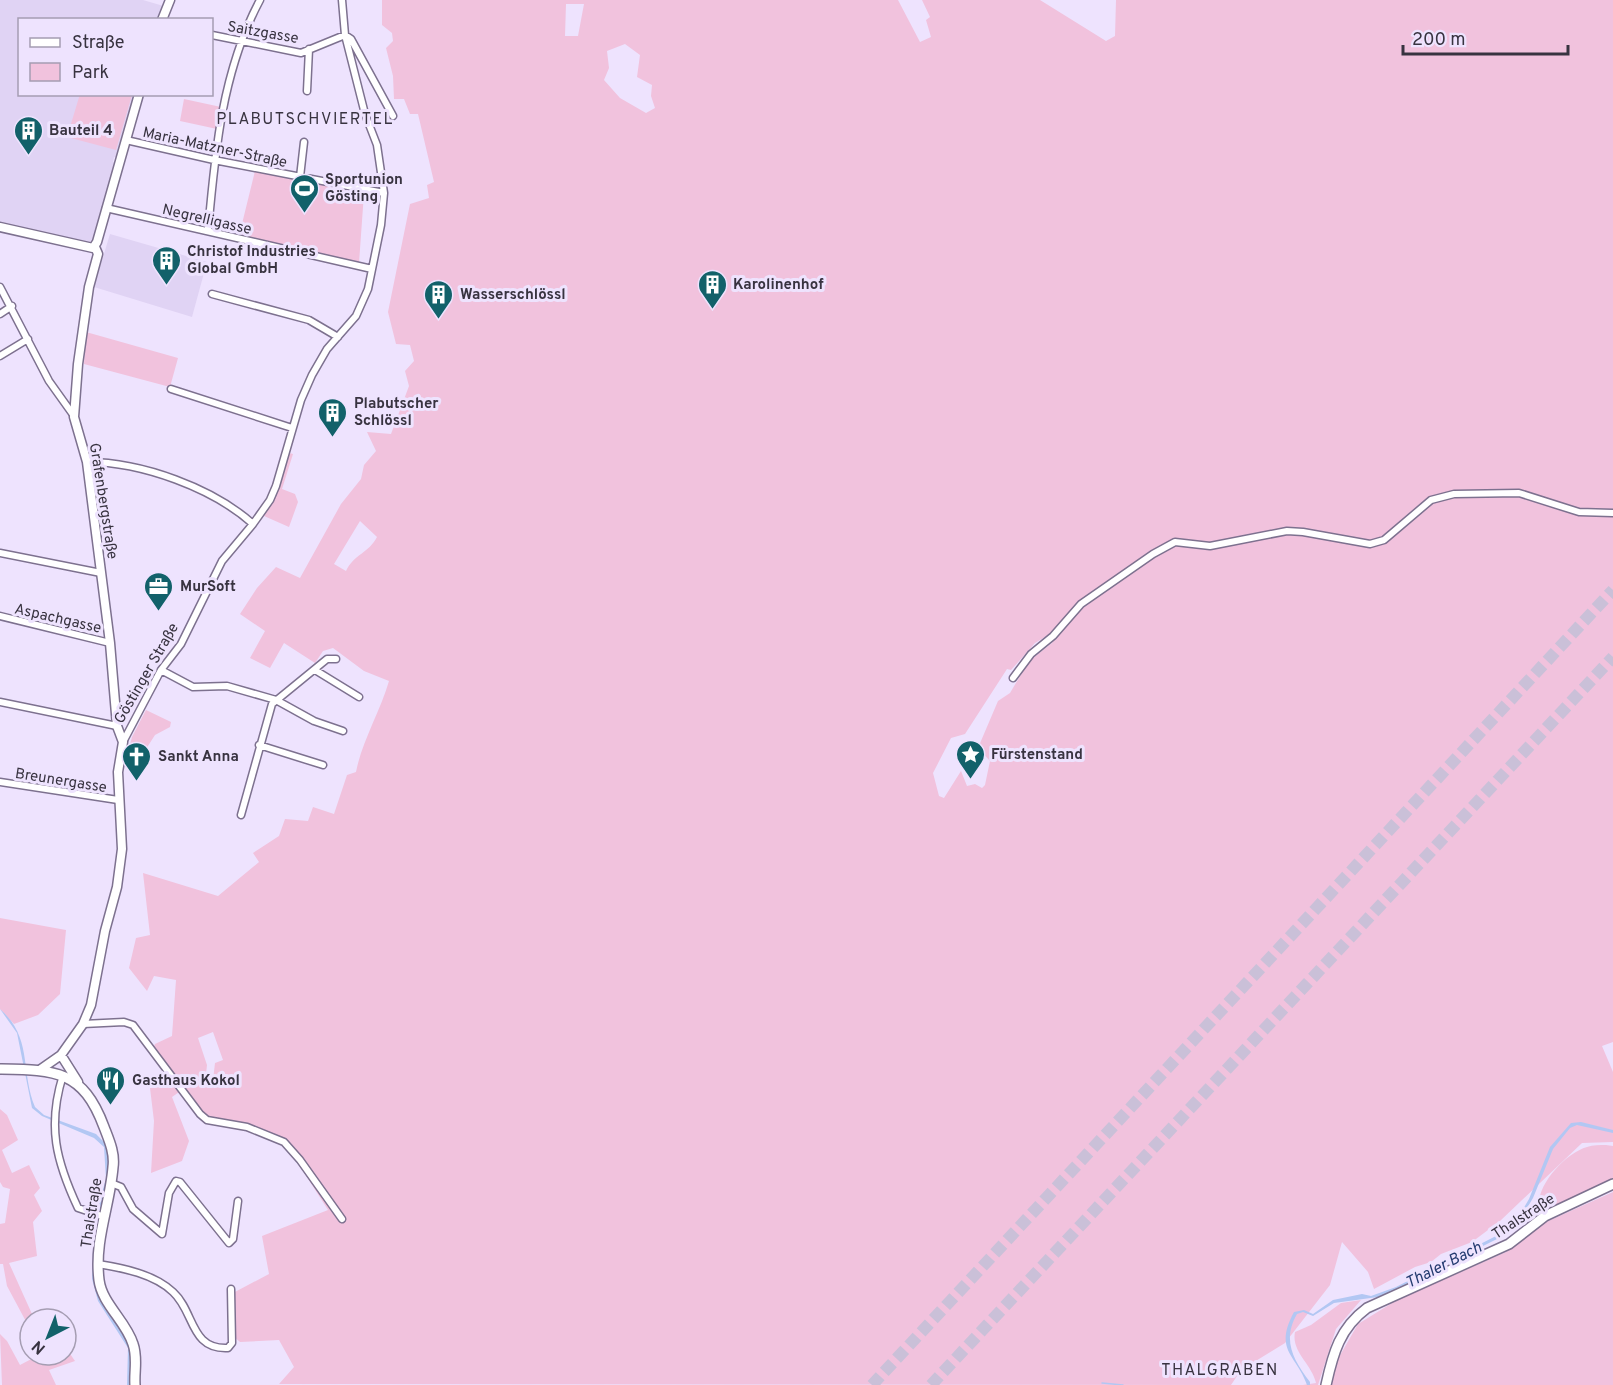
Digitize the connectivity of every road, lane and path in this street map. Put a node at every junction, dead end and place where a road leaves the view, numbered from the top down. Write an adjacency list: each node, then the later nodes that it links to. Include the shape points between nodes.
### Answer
1 (170, 0): 4 (street)
2 (260, 0): 7 (street)
3 (342, 0): 5 (street, Göstinger Straße)
4 (163, 18)
5 (345, 34): 8 (street, Saitzgasse); 11 (street, Göstinger Straße); 16 (street, Göstinger Straße, via 377,145)
6 (213, 35): 7 (street, Saitzgasse)
7 (242, 42): 8 (street, Saitzgasse, via 301,52); 14 (street, via 229,77)
8 (309, 49): 9 (street, Saitzgasse)
9 (307, 91)
10 (138, 96): 12 (street)
11 (393, 116)
12 (126, 140): 14 (street, Maria-Matzner-Straße); 17 (street)
13 (304, 142): 15 (street, Maria-Matzner-Straße)
14 (214, 160): 15 (street, Maria-Matzner-Straße); 19 (street)
15 (300, 177): 16 (street, Maria-Matzner-Straße)
16 (384, 193): 21 (street, Göstinger Straße)
17 (106, 208): 19 (street, Negrelligasse); 20 (street)
18 (0, 227): 20 (street)
19 (208, 231): 21 (street, Negrelligasse)
20 (94, 248): 30 (street, via 98,254 89,286)
21 (372, 270): 26 (street, Göstinger Straße, via 363,305)
22 (0, 287): 24 (street, Grafenbergstraße)
23 (212, 294): 26 (street, via 309,320)
24 (12, 306): 25 (street); 27 (street, Grafenbergstraße)
25 (0, 314)
26 (338, 337): 31 (street, Göstinger Straße, via 312,375)
27 (28, 339): 28 (street); 30 (street, Grafenbergstraße, via 49,381)
28 (0, 356)
29 (171, 389): 31 (street)
30 (74, 417): 32 (street, Grafenbergstraße)
31 (292, 428): 34 (street, Göstinger Straße, via 276,486)
32 (87, 462): 34 (street, via 126,466 186,484 221,500); 36 (street, Grafenbergstraße)
33 (1613, 513): 42 (street, via 1579,512 1519,494 1455,494 1431,500 1384,540 1370,544 1287,531 1224,545 1175,542 1081,604 1053,636 1030,654)
34 (253, 524): 40 (street, Göstinger Straße, via 222,561 181,644)
35 (0, 553): 36 (street, Grafenbergstraße)
36 (101, 573): 38 (street, Grafenbergstraße)
37 (0, 616): 38 (street, Aspachgasse)
38 (110, 643): 46 (street, Grafenbergstraße)
39 (336, 659): 41 (street)
40 (161, 670): 44 (street, via 193,687 227,687); 48 (street, Göstinger Straße)
41 (315, 670): 43 (street); 44 (street)
42 (1012, 678)
43 (359, 697)
44 (276, 700): 47 (street, via 316,722); 49 (street)
45 (0, 702): 46 (street)
46 (117, 726): 48 (street, Grafenbergstraße)
47 (343, 731)
48 (123, 742): 52 (street, Göstinger Straße)
49 (259, 745): 50 (street); 53 (street)
50 (323, 765)
51 (0, 782): 52 (street, Breunergasse)
52 (118, 800): 54 (street, Göstinger Straße, via 123,835 117,887 91,1005)
53 (241, 815)
54 (83, 1024): 55 (street, Göstinger Straße); 64 (street, via 133,1025 200,1114 207,1120 247,1127 284,1142)
55 (61, 1055): 57 (street, Göstinger Straße); 59 (street)
56 (0, 1069): 57 (main road)
57 (41, 1069): 58 (main road)
58 (63, 1075): 59 (main road); 63 (street, via 54,1118 58,1160 78,1208)
59 (78, 1082): 60 (main road, Thalstraße, via 94,1105 110,1143 114,1164)
60 (111, 1183): 62 (street, via 121,1187 134,1209 162,1234 176,1181 229,1243 233,1239); 63 (main road, Thalstraße)
61 (1613, 1184): 68 (main road, Thalstraße, via 1545,1216 1509,1244 1367,1308 1347,1324 1333,1354)
62 (238, 1201)
63 (98, 1215): 65 (main road, Thalstraße)
64 (342, 1219)
65 (98, 1264): 66 (street, via 129,1269 172,1291 196,1335 220,1348 228,1348 232,1343); 67 (main road, Thalstraße, via 100,1285 133,1342)
66 (231, 1289)
67 (135, 1385)
68 (1326, 1385)

